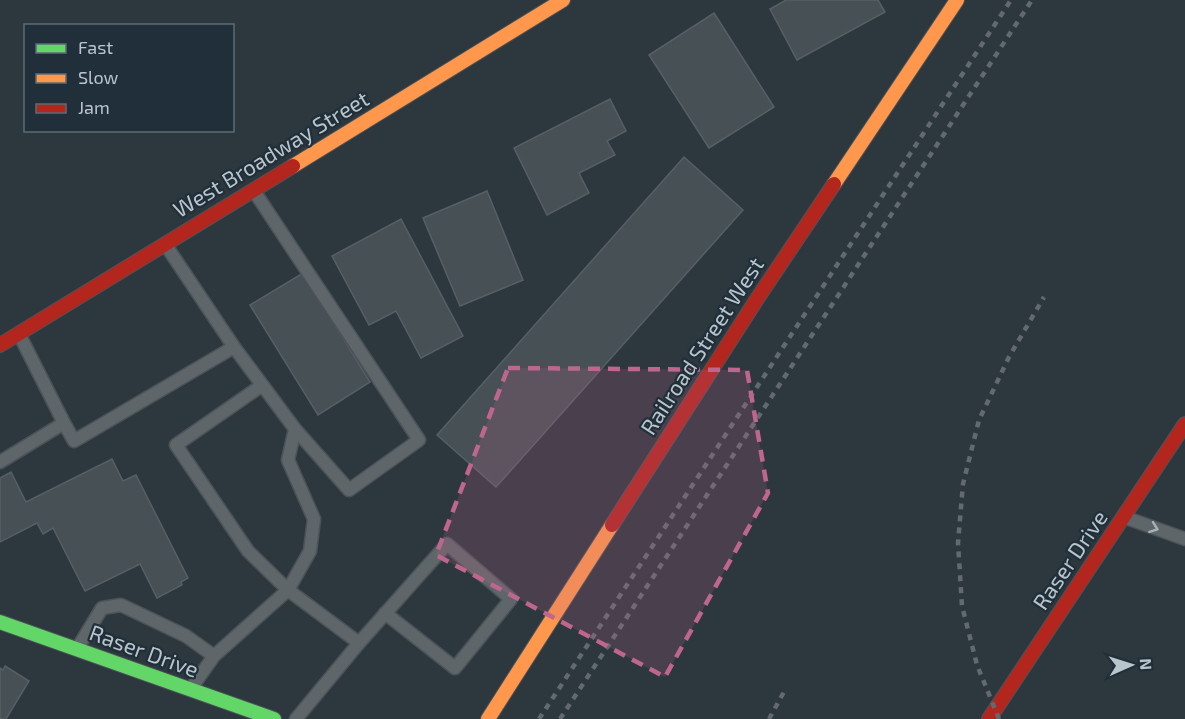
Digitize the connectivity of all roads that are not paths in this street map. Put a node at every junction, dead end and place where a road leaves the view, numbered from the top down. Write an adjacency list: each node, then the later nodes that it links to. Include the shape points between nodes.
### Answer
1 (564, 0): 3 (street, West Broadway Street)
2 (957, 0): 24 (street, Railroad Street West, via 757,299)
3 (254, 190): 4 (street, West Broadway Street); 11 (lane, via 419,440 349,490)
4 (165, 244): 5 (street, West Broadway Street); 7 (lane)
5 (19, 333): 6 (street, West Broadway Street); 9 (lane)
6 (0, 345)
7 (234, 347): 8 (lane); 9 (lane, via 74,441)
8 (261, 386): 11 (lane); 15 (lane, via 177,445 248,550)
9 (64, 423): 12 (lane)
10 (1185, 424): 13 (street, Raser Drive)
11 (295, 429): 15 (lane, via 288,460 314,519 310,551)
12 (0, 462)
13 (1123, 517): 14 (lane, one-way to 14); 25 (street, Raser Drive)
14 (1185, 539)
15 (288, 590): 18 (lane); 20 (lane)
16 (385, 613): 16 (lane, via 447,544 511,599 455,668); 18 (lane)
17 (0, 622): 19 (street, Raser Drive)
18 (358, 644): 23 (lane)
19 (77, 649): 20 (lane, via 102,609 121,605 186,636); 21 (street, Raser Drive)
20 (214, 656): 21 (lane)
21 (190, 690): 22 (street, Raser Drive)
22 (274, 719)
23 (296, 719)
24 (488, 719)
25 (989, 719)

